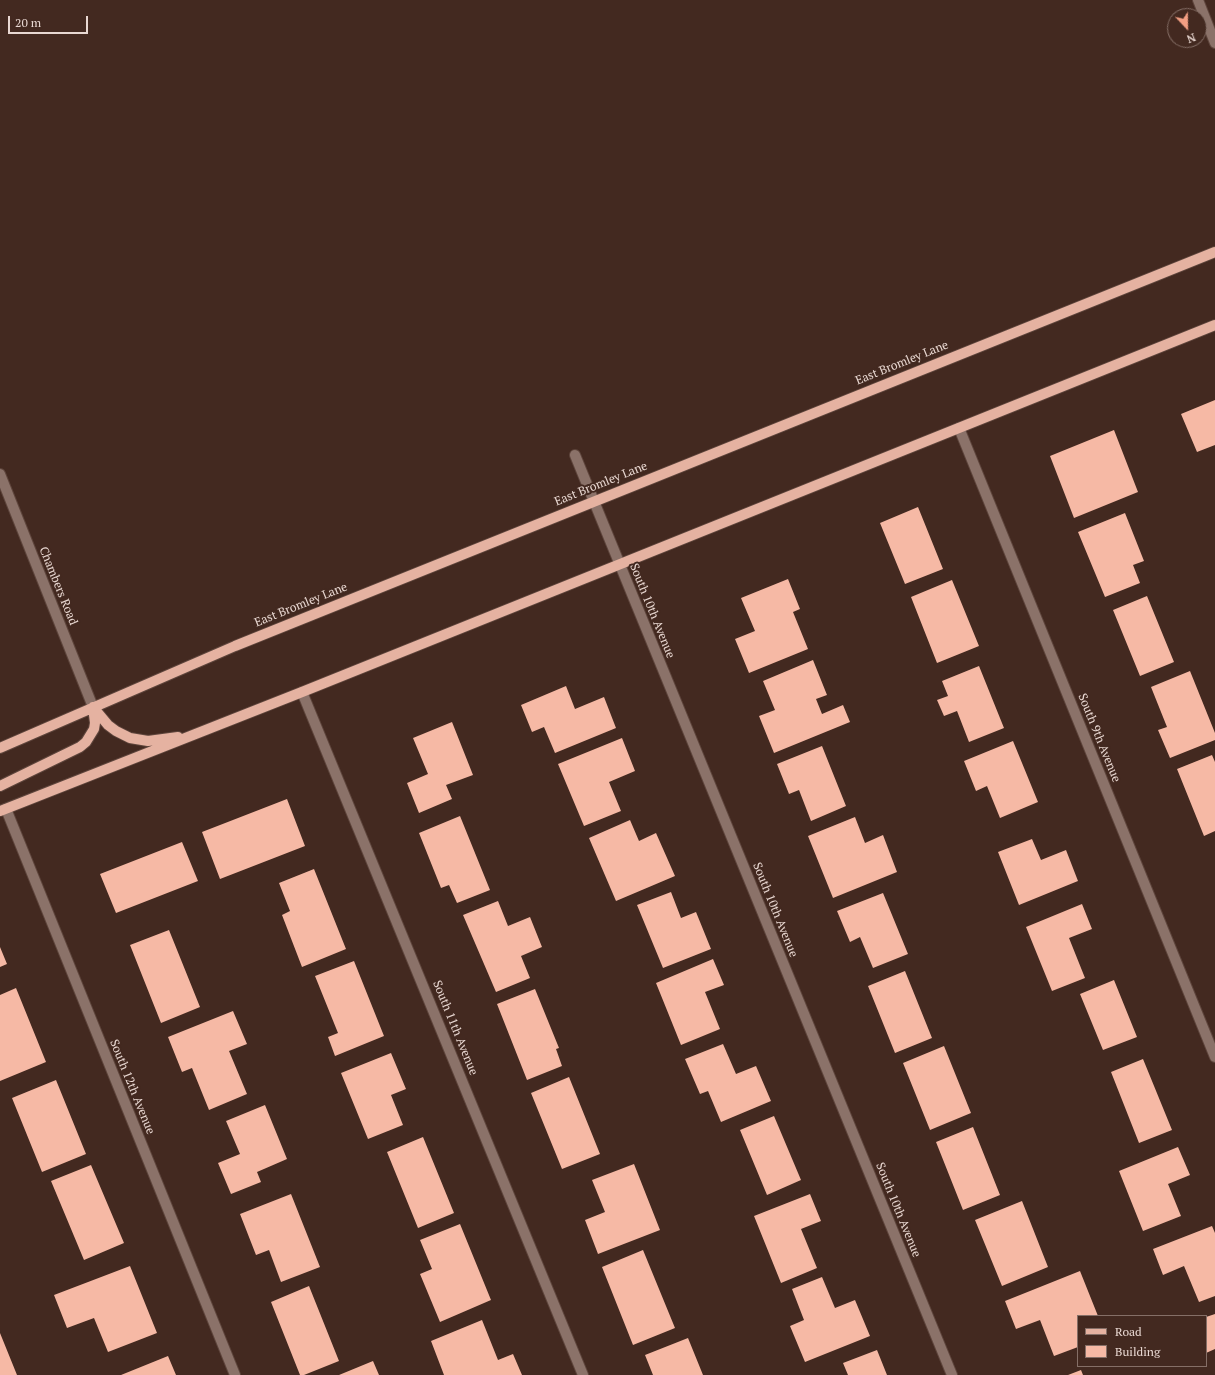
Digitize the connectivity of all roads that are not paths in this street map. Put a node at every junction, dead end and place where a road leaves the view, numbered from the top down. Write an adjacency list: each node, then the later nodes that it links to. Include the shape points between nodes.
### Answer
1 (1198, 0): 2 (street)
2 (1215, 43)
3 (1215, 252): 8 (main road, East Bromley Lane)
4 (1215, 325): 5 (main road)
5 (959, 428): 9 (main road); 16 (street, South 9th Avenue)
6 (575, 455): 8 (street, South 10th Avenue)
7 (0, 474): 11 (street, Chambers Road)
8 (594, 502): 9 (street, South 10th Avenue); 11 (main road, East Bromley Lane, via 235,646)
9 (619, 564): 10 (main road); 19 (street, South 10th Avenue)
10 (302, 692): 12 (main road); 18 (street, South 11th Avenue)
11 (93, 707): 12 (main road, via 108,725 130,738 148,740); 13 (main road, East Bromley Lane); 14 (main road, via 94,729 86,742)
12 (193, 735): 15 (main road)
13 (0, 748)
14 (0, 786)
15 (3, 810): 17 (street, South 12th Avenue)
16 (1215, 1057)
17 (235, 1375)
18 (583, 1375)
19 (952, 1375)

